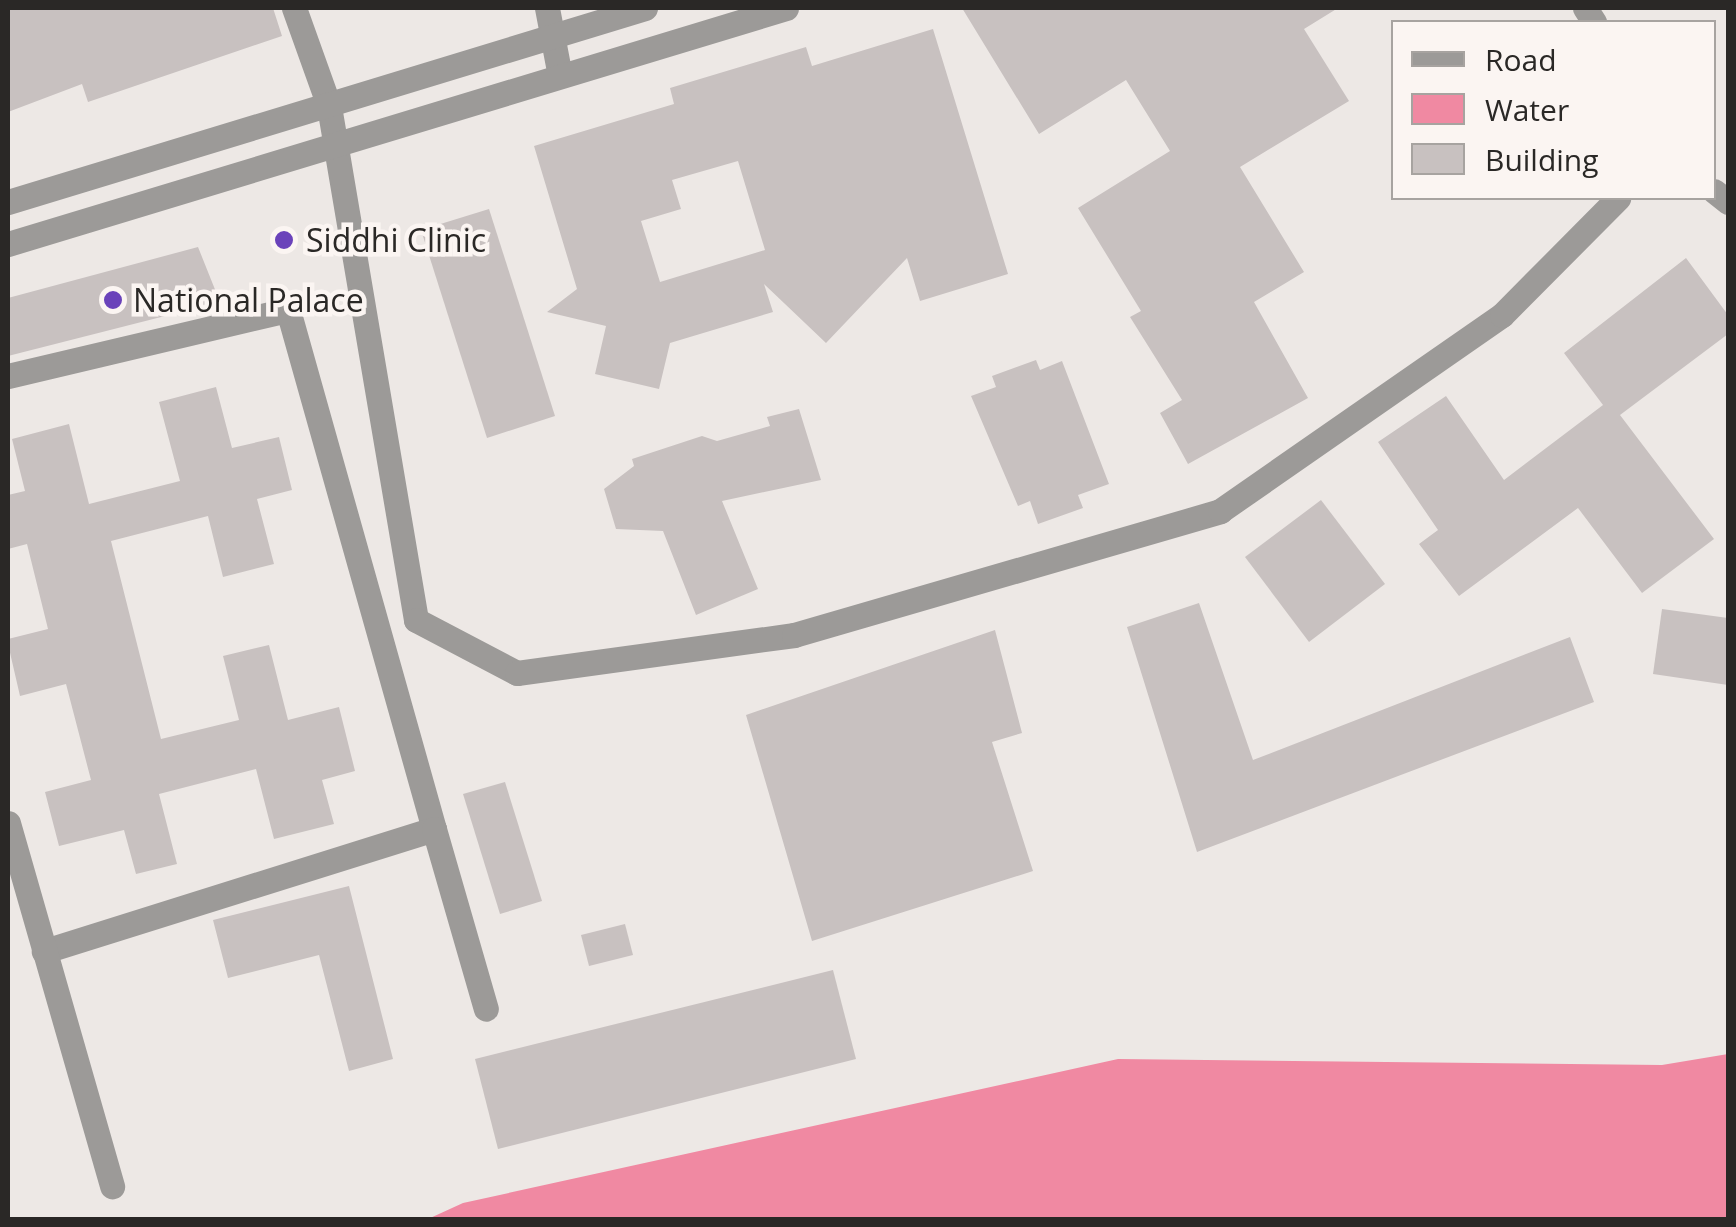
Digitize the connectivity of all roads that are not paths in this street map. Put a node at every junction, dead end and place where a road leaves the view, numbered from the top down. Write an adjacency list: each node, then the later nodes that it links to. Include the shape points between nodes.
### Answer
1 (294, 8): 7 (street)
2 (547, 8): 5 (street)
3 (644, 8): 5 (street)
4 (786, 8): 6 (street)
5 (552, 36): 6 (street); 7 (street)
6 (560, 76): 8 (street)
7 (329, 106): 8 (street); 10 (street)
8 (335, 144): 9 (street, via 416,620 517,672 794,636 1220,511 1502,315); 11 (street)
9 (1616, 200)
10 (8, 202)
11 (8, 244)
12 (8, 376): 14 (street, via 288,310)
13 (8, 823): 15 (street)
14 (434, 829): 15 (street); 16 (street)
15 (44, 951): 17 (street)
16 (486, 1009)
17 (112, 1186)

